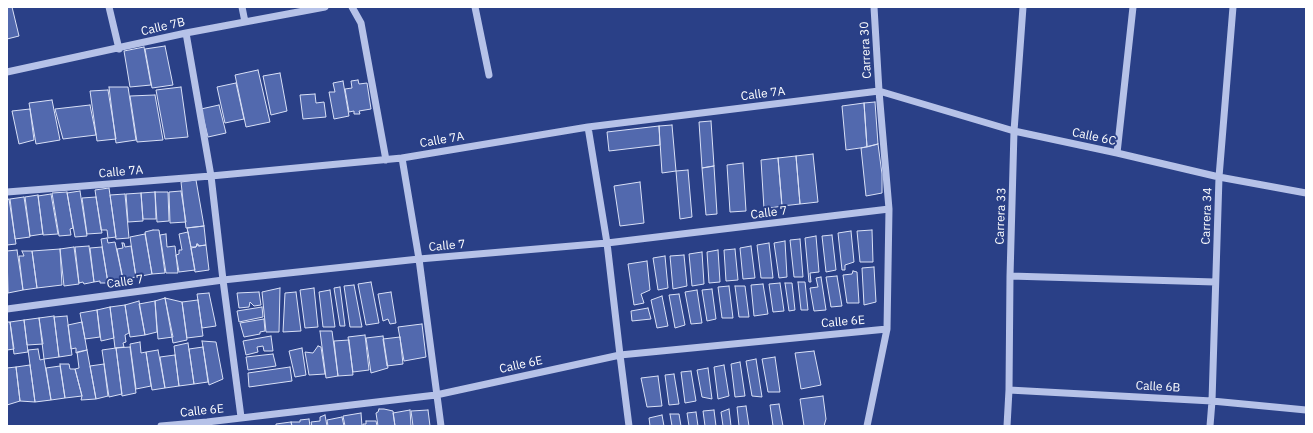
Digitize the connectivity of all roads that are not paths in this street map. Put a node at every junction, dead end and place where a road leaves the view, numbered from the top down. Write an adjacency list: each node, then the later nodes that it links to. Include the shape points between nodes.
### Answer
1 (109, 7): 12 (street)
2 (242, 7): 10 (street)
3 (324, 7): 10 (street, Calle 7B)
4 (352, 7): 20 (street, via 361,23)
5 (475, 7): 14 (street)
6 (874, 7): 15 (street, Carrera 30)
7 (1023, 7): 17 (street, Carrera 33)
8 (1133, 7): 18 (street)
9 (1233, 7): 22 (street, Carrera 34)
10 (245, 22): 11 (street, Calle 7B)
11 (186, 33): 12 (street, Calle 7B); 21 (street)
12 (119, 49): 13 (street, Calle 7B)
13 (7, 72)
14 (488, 75)
15 (879, 91): 16 (street, Calle 7A); 17 (street, Calle 6C); 25 (street, Carrera 30)
16 (588, 127): 19 (street, Calle 7A); 26 (street)
17 (1014, 131): 18 (street, Calle 6C); 28 (street, Carrera 33)
18 (1117, 153): 22 (street, Calle 6C)
19 (402, 158): 20 (street, Calle 7A); 27 (street)
20 (386, 160): 21 (street, Calle 7A)
21 (211, 176): 23 (street, Calle 7A); 29 (street)
22 (1219, 177): 24 (street, Calle 6C); 30 (street, Carrera 34)
23 (7, 192)
24 (1306, 193)
25 (889, 209): 26 (street, Calle 7); 32 (street, Carrera 30)
26 (607, 243): 27 (street, Calle 7); 33 (street)
27 (419, 259): 29 (street, Calle 7); 35 (street)
28 (1010, 276): 30 (street); 34 (street, Carrera 33)
29 (223, 280): 31 (street, Calle 7); 38 (street)
30 (1215, 282): 36 (street, Carrera 34)
31 (7, 309)
32 (887, 329): 33 (street, Calle 6E); 43 (street, Carrera 30)
33 (620, 355): 35 (street, Calle 6E); 42 (street)
34 (1009, 390): 36 (street, Calle 6B); 44 (street, Carrera 33)
35 (436, 395): 38 (street, Calle 6E); 41 (street)
36 (1212, 401): 37 (street, Calle 6B); 45 (street, Carrera 34)
37 (1306, 410)
38 (241, 417): 39 (street, Calle 6E)
39 (207, 424): 40 (street, Calle 6E)
40 (161, 426)
41 (441, 426)
42 (629, 426)
43 (867, 426)
44 (1007, 426)
45 (1210, 426)

